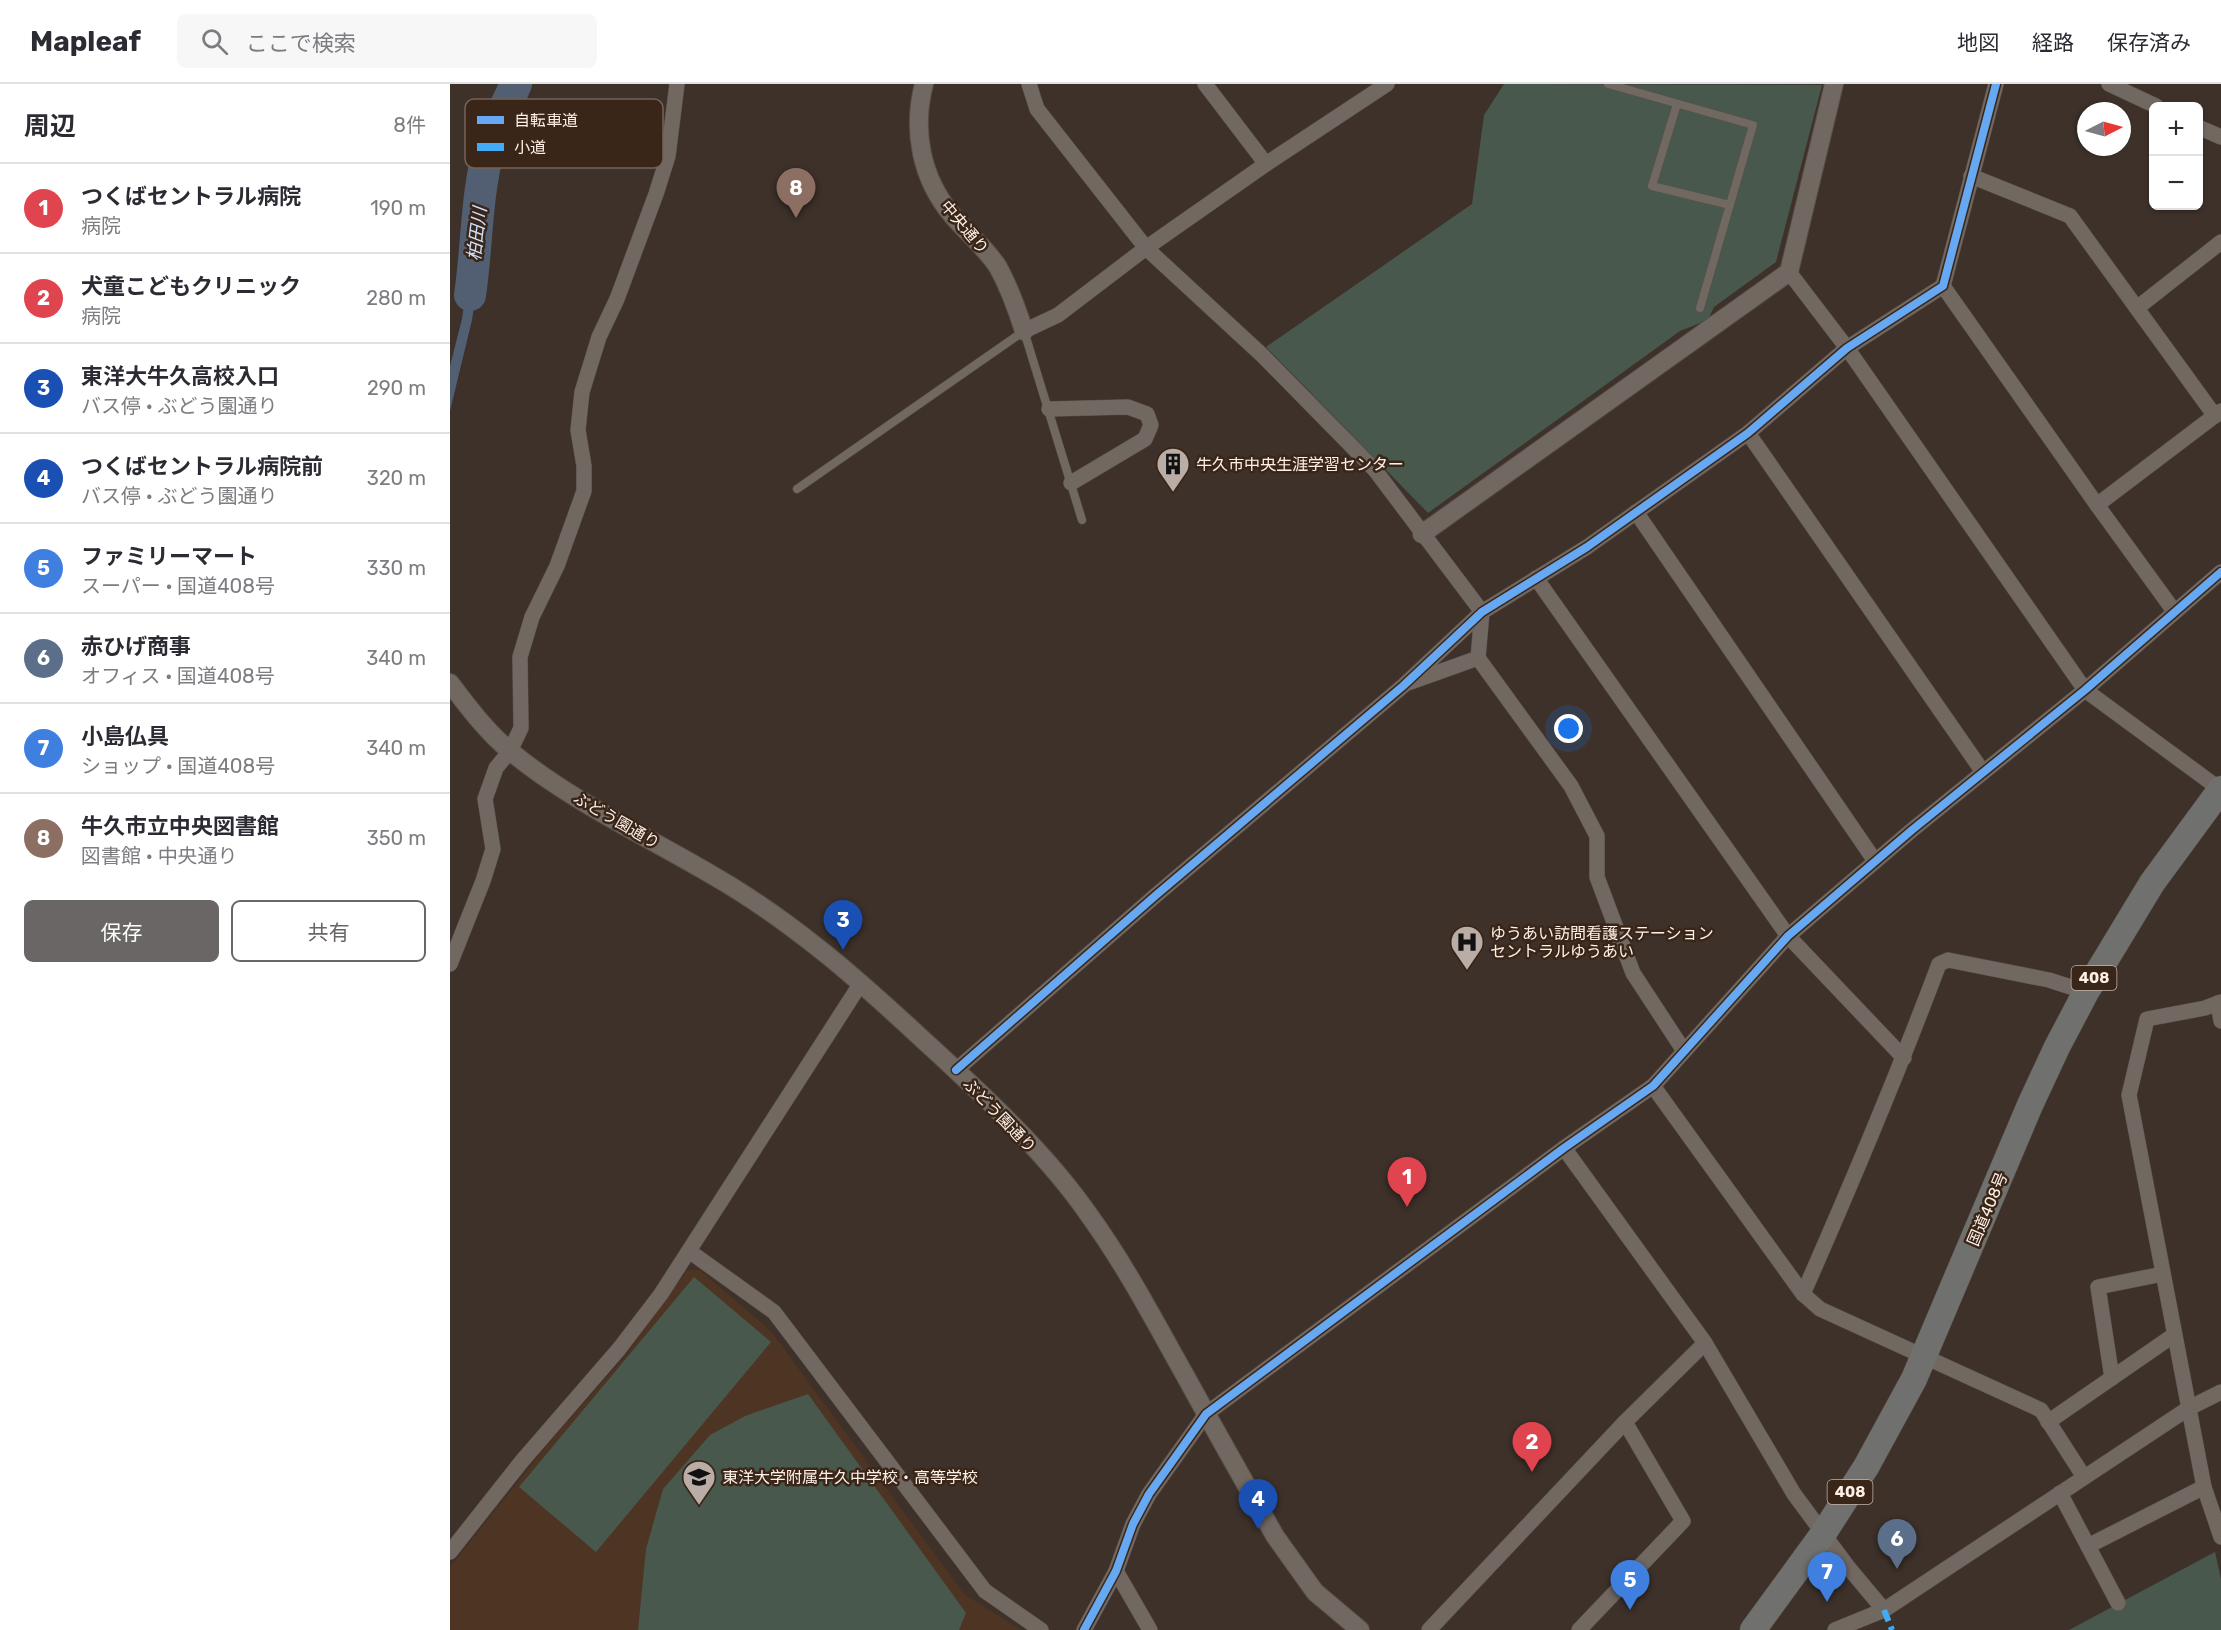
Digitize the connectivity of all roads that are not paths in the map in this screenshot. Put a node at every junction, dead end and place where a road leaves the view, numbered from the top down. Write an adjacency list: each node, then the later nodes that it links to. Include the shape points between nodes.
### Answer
1 (677, 84): 42 (street, via 668,156 582,392 578,430 585,491 557,566 532,617 520,657 521,728)
2 (924, 84): 23 (street, 中央通り, via 918,105 923,164 951,214 997,266)
3 (1029, 84): 18 (street, via 1037,109)
4 (1205, 84): 14 (street)
5 (1387, 84): 14 (street)
6 (1608, 84): 11 (lane)
7 (1834, 84): 19 (street)
8 (1996, 84): 15 (street)
9 (2109, 84): 10 (street)
10 (2149, 103)
11 (1677, 104): 16 (lane, via 1753,125); 16 (lane, via 1652,186)
12 (2203, 129): 13 (street)
13 (2221, 137)
14 (1266, 164): 18 (street)
15 (1971, 177): 20 (street); 22 (street, via 2070,216)
16 (1730, 205): 21 (lane)
17 (2221, 242): 22 (street)
18 (1146, 248): 23 (street, via 1058,315); 33 (street, via 1263,355 1375,470)
19 (1789, 272): 24 (street); 33 (street)
20 (1943, 286): 24 (street); 30 (street)
21 (1701, 308)
22 (2137, 308): 26 (street)
23 (1024, 331): 25 (lane); 29 (lane)
24 (1847, 348): 27 (street); 41 (street)
25 (1049, 409): 28 (lane); 28 (street, via 1128,407 1147,414 1151,425 1145,439)
26 (2218, 414): 30 (street)
27 (1748, 433): 31 (street); 43 (street)
28 (1071, 483): 32 (lane)
29 (797, 489)
30 (2097, 506): 36 (street)
31 (1636, 512): 35 (street); 45 (street)
32 (1082, 520)
33 (1422, 534): 37 (street)
34 (2221, 572): 36 (street)
35 (1536, 578): 37 (street); 46 (street)
36 (2174, 611): 41 (street)
37 (1482, 612): 38 (street); 40 (street)
38 (1478, 658): 40 (street); 52 (street, via 1571,786 1597,836 1597,877 1633,974)
39 (450, 683): 42 (street, ぶどう園通り)
40 (1403, 686): 54 (street)
41 (2085, 690): 43 (street); 44 (street)
42 (510, 751): 47 (street, via 496,768 485,799 493,849); 48 (street, ぶどう園通り, via 578,797 744,894)
43 (1983, 772): 45 (street)
44 (2221, 789): 49 (highway, 国道408号 / 408, via 2152,883)
45 (1875, 861): 46 (street)
46 (1788, 936): 52 (street); 53 (street)
47 (450, 964)
48 (861, 983): 54 (street, ぶどう園通り); 57 (street)
49 (2086, 992): 53 (street, via 2049,980 1948,960 1939,964); 62 (highway, 国道408号 / 408, via 2030,1105)
50 (2220, 1003): 51 (street); 58 (street, via 2147,1019 2129,1095)
51 (2221, 1021)
52 (1684, 1051): 55 (street)
53 (1904, 1058): 59 (street)
54 (956, 1070): 66 (street, ぶどう園通り, via 1088,1212)
55 (1653, 1086): 56 (street); 59 (street)
56 (1564, 1148): 61 (street); 66 (street)
57 (689, 1251): 75 (street, via 619,1349); 79 (street, via 774,1312 985,1590)
58 (2163, 1274): 60 (street); 63 (street, via 2098,1287)
59 (1803, 1294): 62 (street, via 1820,1309)
60 (2174, 1335): 63 (street); 65 (street)
61 (1705, 1343): 67 (street); 72 (street, via 1794,1494)
62 (1924, 1358): 68 (street, via 2041,1410); 72 (highway, 国道408号 / 408, via 1866,1467)
63 (2112, 1378): 68 (street)
64 (2221, 1392): 65 (street)
65 (2189, 1408): 69 (street); 70 (street)
66 (1206, 1414): 76 (street, via 1149,1494); 82 (street, ぶどう園通り, via 1296,1567 1315,1592)
67 (1625, 1422): 83 (street); 84 (street, via 1683,1521)
68 (2048, 1422): 69 (street)
69 (2084, 1477): 71 (street)
70 (2204, 1487): 73 (street); 74 (street)
71 (2060, 1493): 74 (street); 78 (street)
72 (1823, 1534): 78 (street); 85 (highway, 国道408号 / 408)
73 (2221, 1537)
74 (2088, 1546): 77 (street)
75 (450, 1552)
76 (1116, 1571): 80 (street); 81 (street)
77 (2118, 1604)
78 (1884, 1610): 86 (street)
79 (1041, 1630)
80 (1084, 1630)
81 (1150, 1630)
82 (1360, 1630)
83 (1429, 1630)
84 (1579, 1630)
85 (1754, 1630)
86 (1835, 1630)

